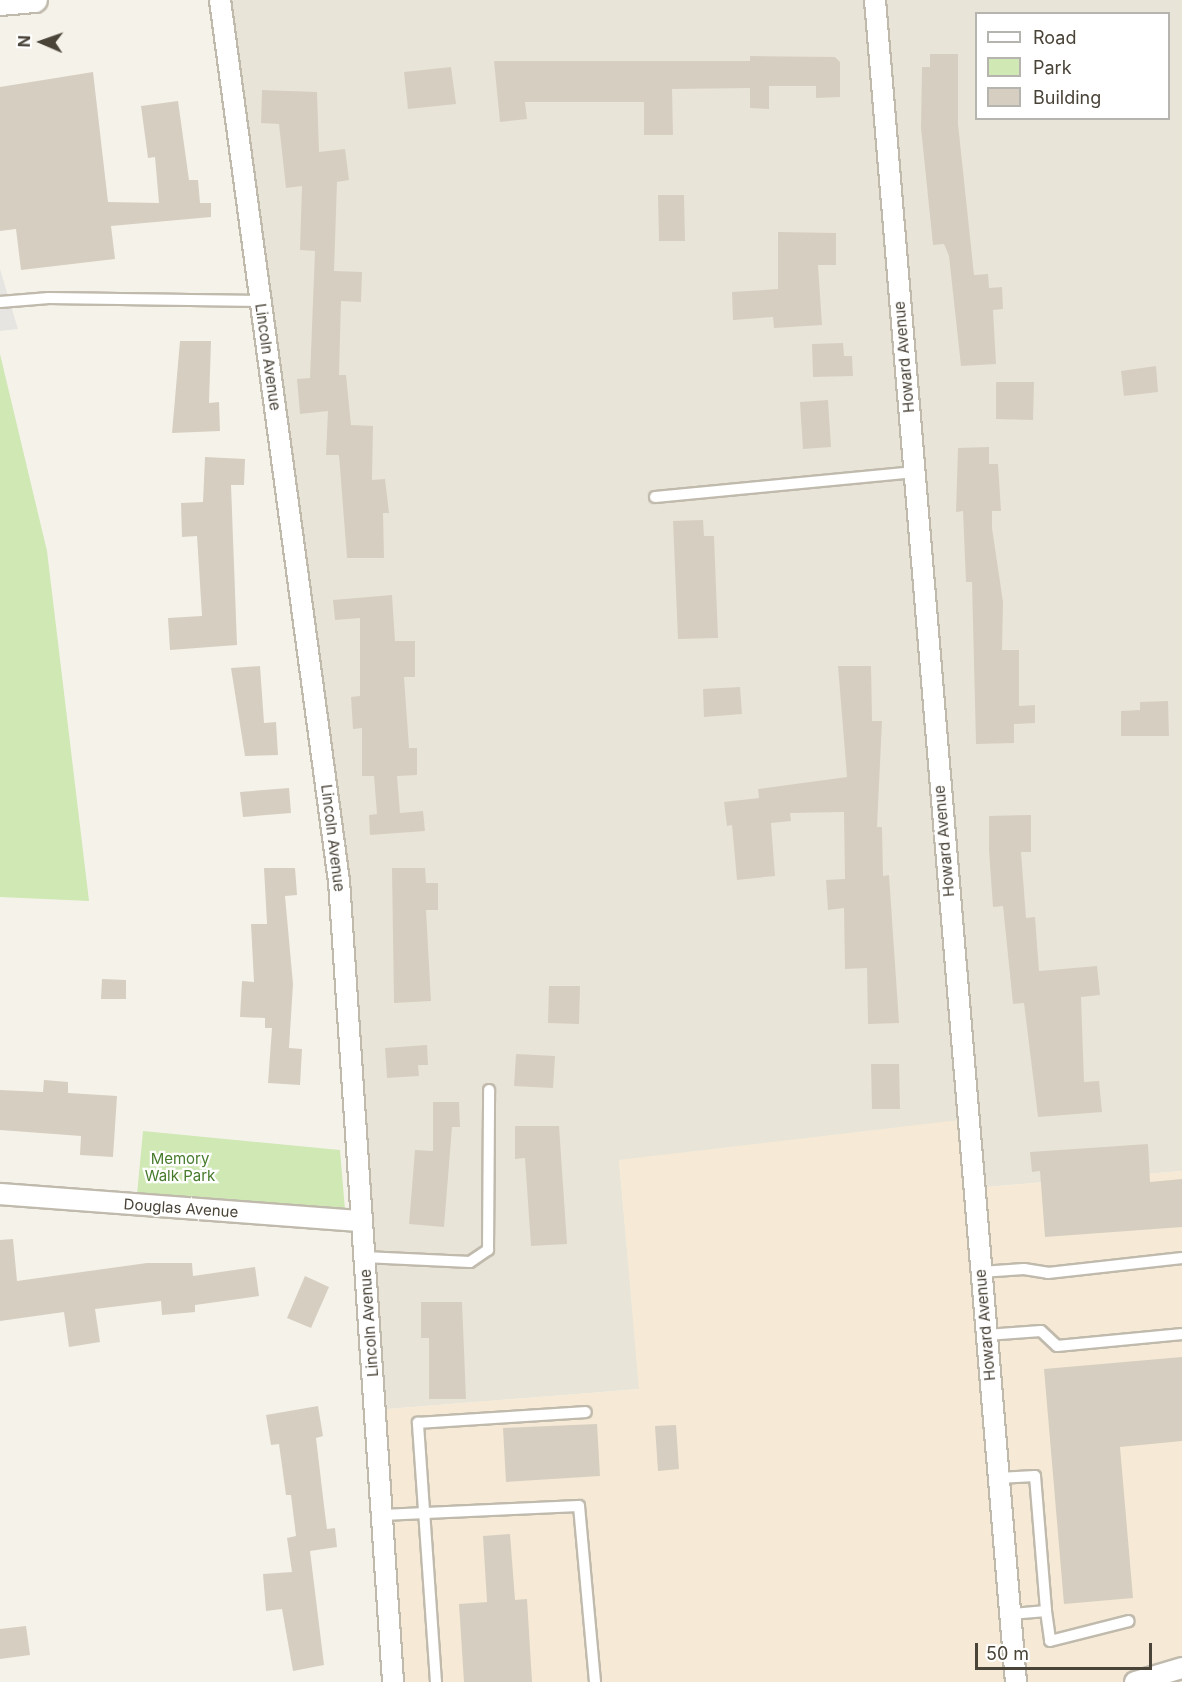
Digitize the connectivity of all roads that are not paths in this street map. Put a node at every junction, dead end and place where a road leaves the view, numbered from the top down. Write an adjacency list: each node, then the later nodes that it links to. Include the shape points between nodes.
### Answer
1 (35, 0): 4 (street)
2 (220, 0): 5 (street, Lincoln Avenue)
3 (875, 0): 7 (street, Howard Avenue)
4 (0, 3)
5 (261, 301): 6 (lane, via 49,298); 11 (street, Lincoln Avenue, via 339,881)
6 (0, 302)
7 (913, 472): 8 (lane); 14 (street, Howard Avenue)
8 (655, 497)
9 (489, 1090): 12 (lane, via 488,1251 470,1262)
10 (0, 1194): 11 (street, Douglas Avenue)
11 (362, 1221): 12 (street, Lincoln Avenue)
12 (364, 1257): 20 (street, Lincoln Avenue)
13 (1182, 1258): 14 (lane, via 1048,1273)
14 (981, 1272): 16 (street, Howard Avenue)
15 (1182, 1334): 16 (lane, via 1057,1346 1041,1331)
16 (986, 1335): 18 (street, Howard Avenue)
17 (585, 1412): 19 (lane, via 418,1423)
18 (998, 1478): 21 (lane, via 1035,1476); 22 (street, Howard Avenue)
19 (425, 1513): 20 (lane); 26 (lane); 27 (lane, via 579,1506)
20 (382, 1515): 25 (street, Lincoln Avenue)
21 (1046, 1611): 22 (lane); 23 (lane, via 1050,1641)
22 (1010, 1614): 28 (street, Howard Avenue)
23 (1130, 1621)
24 (1175, 1674): 29 (street)
25 (393, 1682)
26 (435, 1682)
27 (595, 1682)
28 (1016, 1682)
29 (1135, 1682)

